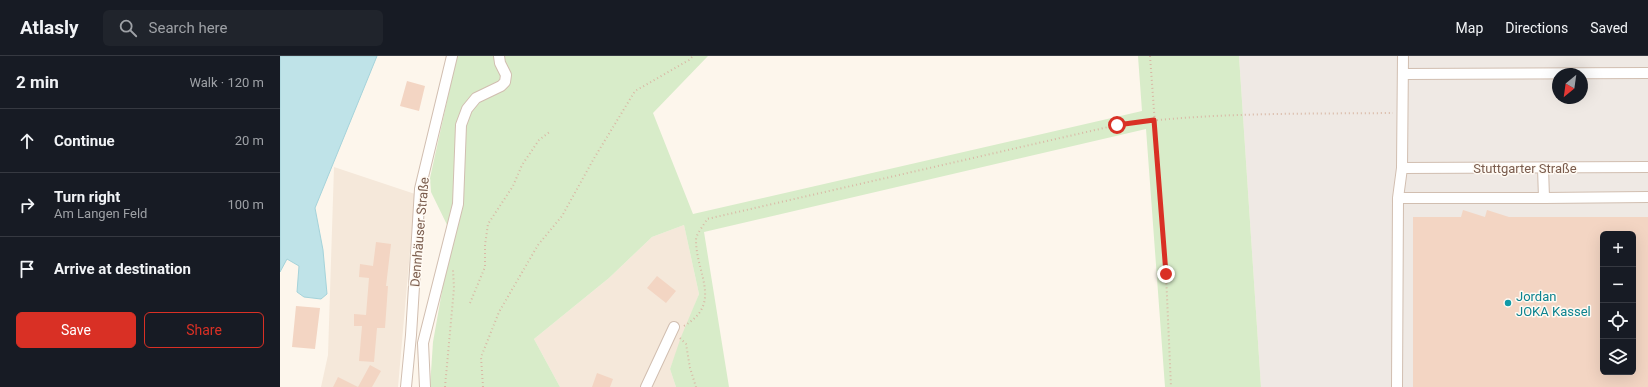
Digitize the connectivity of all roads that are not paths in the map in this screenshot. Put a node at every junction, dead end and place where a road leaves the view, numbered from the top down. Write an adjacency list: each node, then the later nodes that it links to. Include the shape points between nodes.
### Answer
1 (452, 56): 13 (street, Dennhäuser Straße, via 420,189)
2 (499, 56): 14 (street, via 506,75 505,82 476,98 467,109 461,125 458,204 423,343)
3 (1403, 56): 5 (street)
4 (1648, 73): 5 (street)
5 (1403, 74): 7 (street)
6 (1648, 167): 8 (street, Stuttgarter Straße)
7 (1402, 168): 8 (street, Stuttgarter Straße); 10 (street)
8 (1543, 168): 11 (street)
9 (1648, 197): 11 (street)
10 (1398, 198): 11 (street); 16 (street)
11 (1544, 198)
12 (673, 330): 15 (street)
13 (406, 387)
14 (425, 387)
15 (646, 387)
16 (1397, 387)

